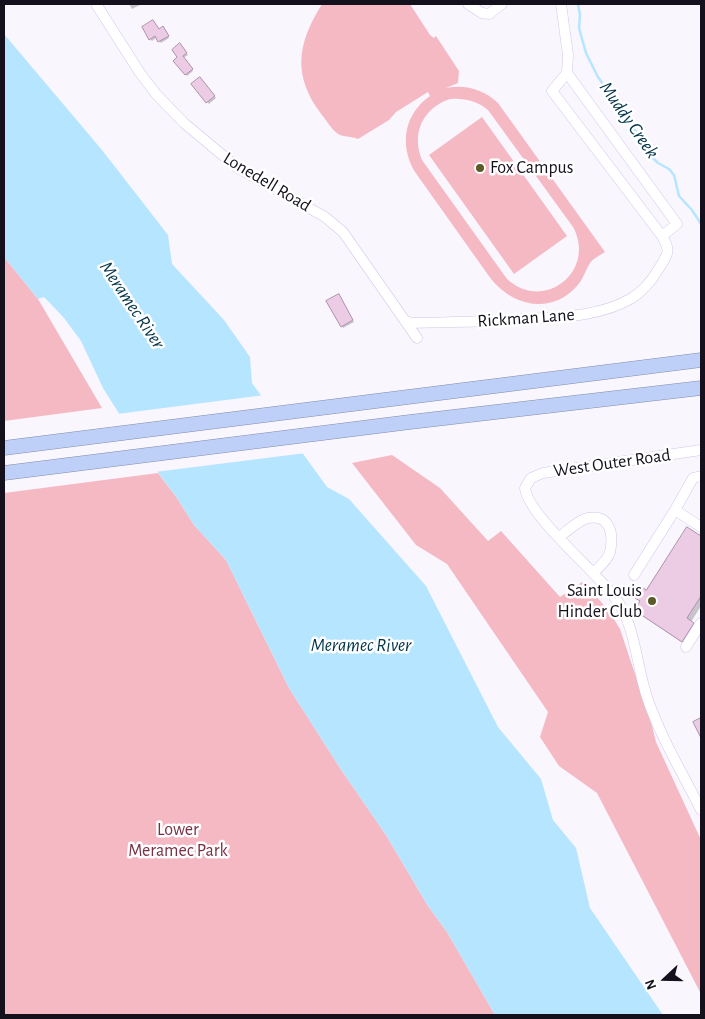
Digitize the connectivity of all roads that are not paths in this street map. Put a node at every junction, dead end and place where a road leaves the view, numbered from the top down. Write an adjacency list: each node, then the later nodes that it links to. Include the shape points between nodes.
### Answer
1 (96, 4): 7 (street, Lonedell Road, via 134,66 177,116 238,168 336,226)
2 (468, 4): 3 (street, via 489,14)
3 (502, 4)
4 (561, 4): 5 (street, via 568,55)
5 (567, 73): 6 (street, via 552,91); 6 (street, via 677,224)
6 (662, 236): 7 (street, Rickman Lane, via 668,254 656,273 642,291 613,307 550,318)
7 (405, 321): 8 (street, Lonedell Road)
8 (417, 338)
9 (701, 360): 11 (highway)
10 (701, 388): 13 (highway)
11 (4, 448)
12 (701, 450): 17 (street, West Outer Road, via 533,476 526,484 531,504)
13 (4, 473)
14 (701, 476): 15 (street, via 693,478)
15 (675, 510): 16 (street); 19 (street)
16 (701, 526)
17 (560, 537): 18 (street); 18 (street, via 587,518 605,519 610,527 610,553)
18 (593, 573): 23 (street, via 624,613 650,708)
19 (634, 575)
20 (701, 623): 21 (street)
21 (686, 647)
22 (701, 785): 23 (street)
23 (692, 790): 24 (street)
24 (701, 810)

